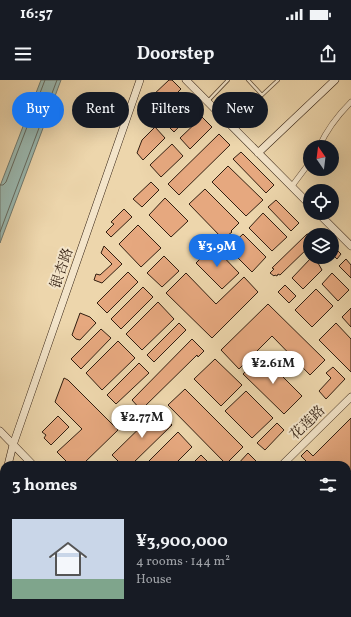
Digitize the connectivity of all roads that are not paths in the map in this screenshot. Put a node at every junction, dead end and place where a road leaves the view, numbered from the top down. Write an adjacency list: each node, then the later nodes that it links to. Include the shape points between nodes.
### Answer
1 (140, 80): 18 (street, 银杏路)
2 (186, 80): 7 (street)
3 (228, 80): 7 (lane)
4 (248, 80): 5 (lane, via 262,95)
5 (278, 80)
6 (335, 80): 10 (street)
7 (207, 101): 10 (street)
8 (351, 102): 9 (street, via 339,114)
9 (322, 140)
10 (258, 153): 12 (street)
11 (303, 171): 12 (street)
12 (292, 186): 13 (street)
13 (303, 198)
14 (325, 220): 15 (street)
15 (351, 246)
16 (351, 397): 21 (street, 花莲路)
17 (0, 431): 18 (street)
18 (13, 445): 19 (street, 银杏路); 20 (street)
19 (9, 461)
20 (29, 461)
21 (286, 461)

